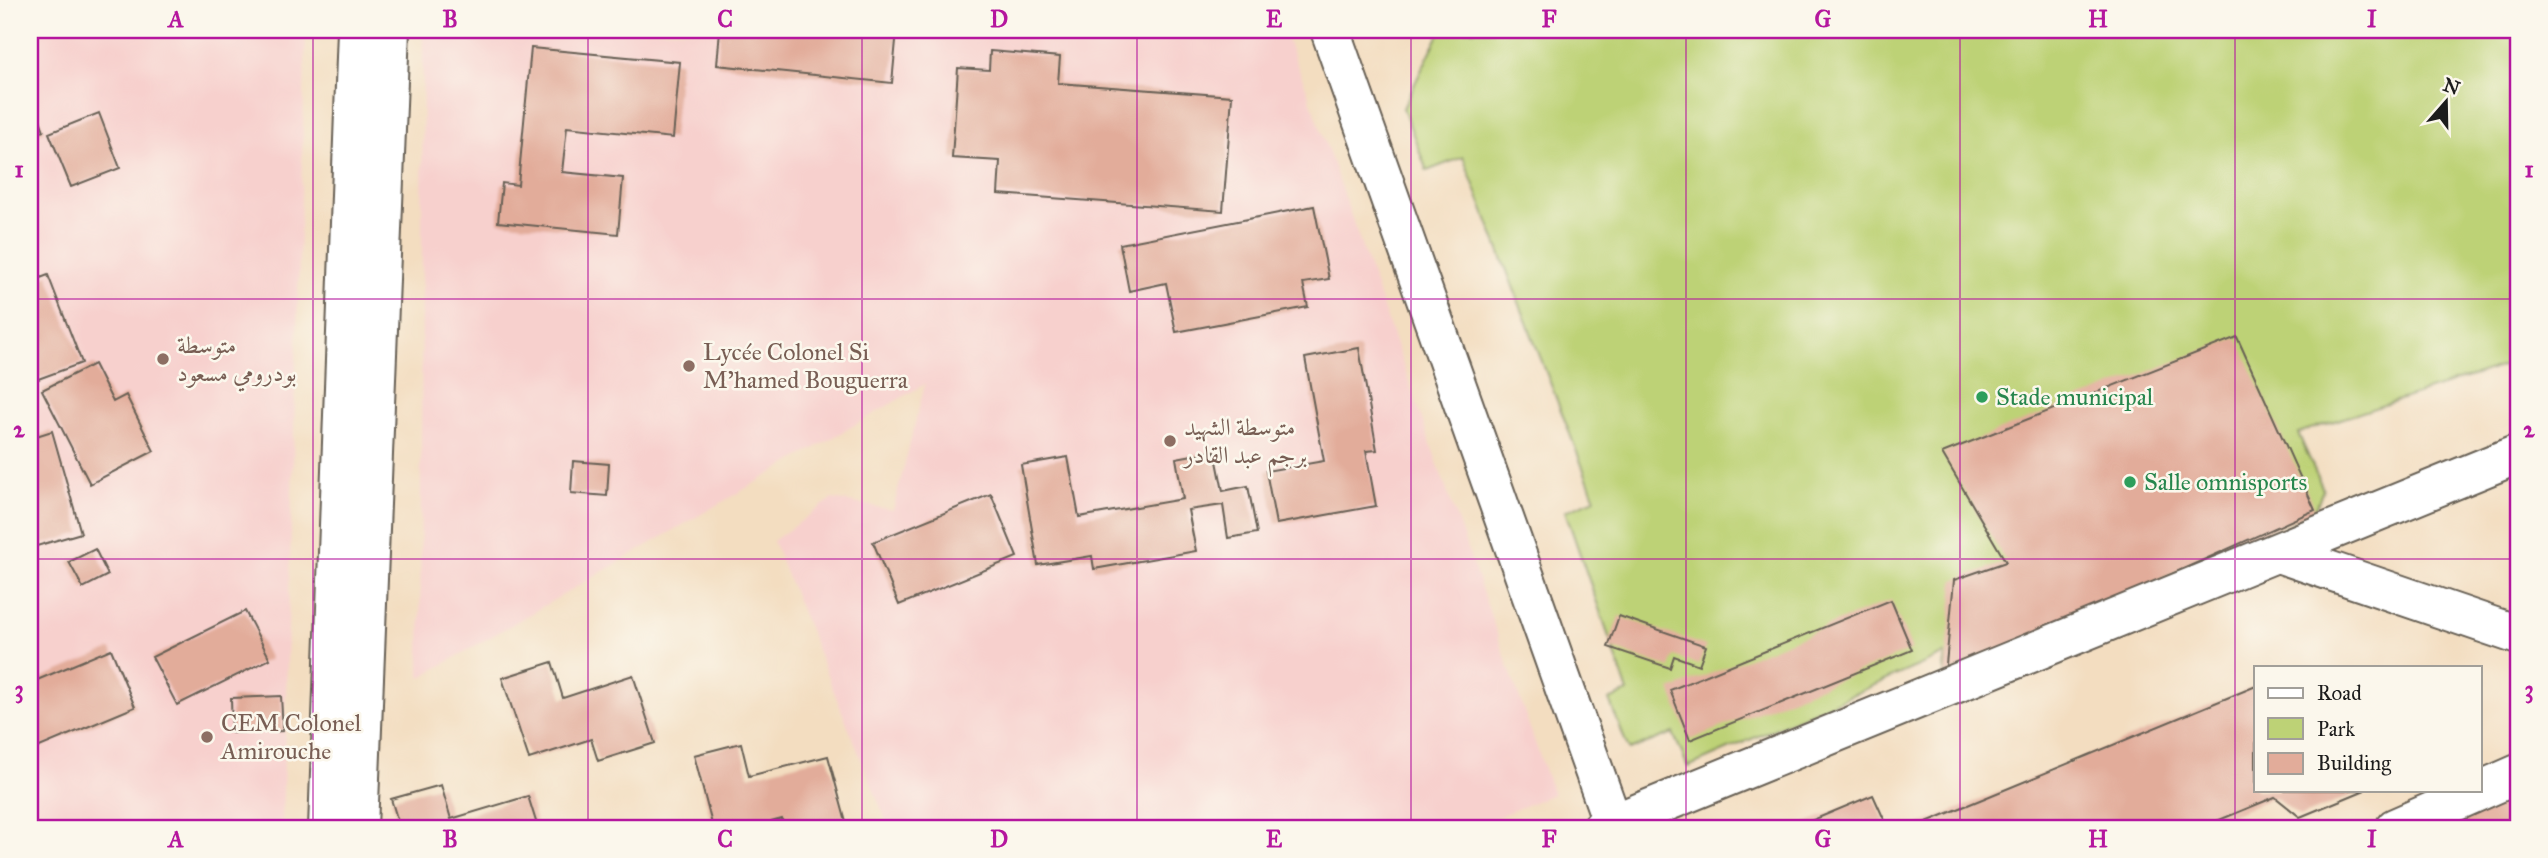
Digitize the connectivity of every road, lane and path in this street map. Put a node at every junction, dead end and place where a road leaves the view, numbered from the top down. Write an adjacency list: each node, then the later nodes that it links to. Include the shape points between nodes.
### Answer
1 (357, 30): 11 (street)
2 (390, 30): 12 (street)
3 (1330, 30): 10 (street)
4 (2518, 454): 5 (street)
5 (2278, 553): 6 (street); 10 (street)
6 (2518, 635)
7 (2518, 774): 8 (street)
8 (2482, 790)
9 (2477, 792): 13 (street)
10 (1608, 826)
11 (328, 828)
12 (358, 828)
13 (2395, 828)

